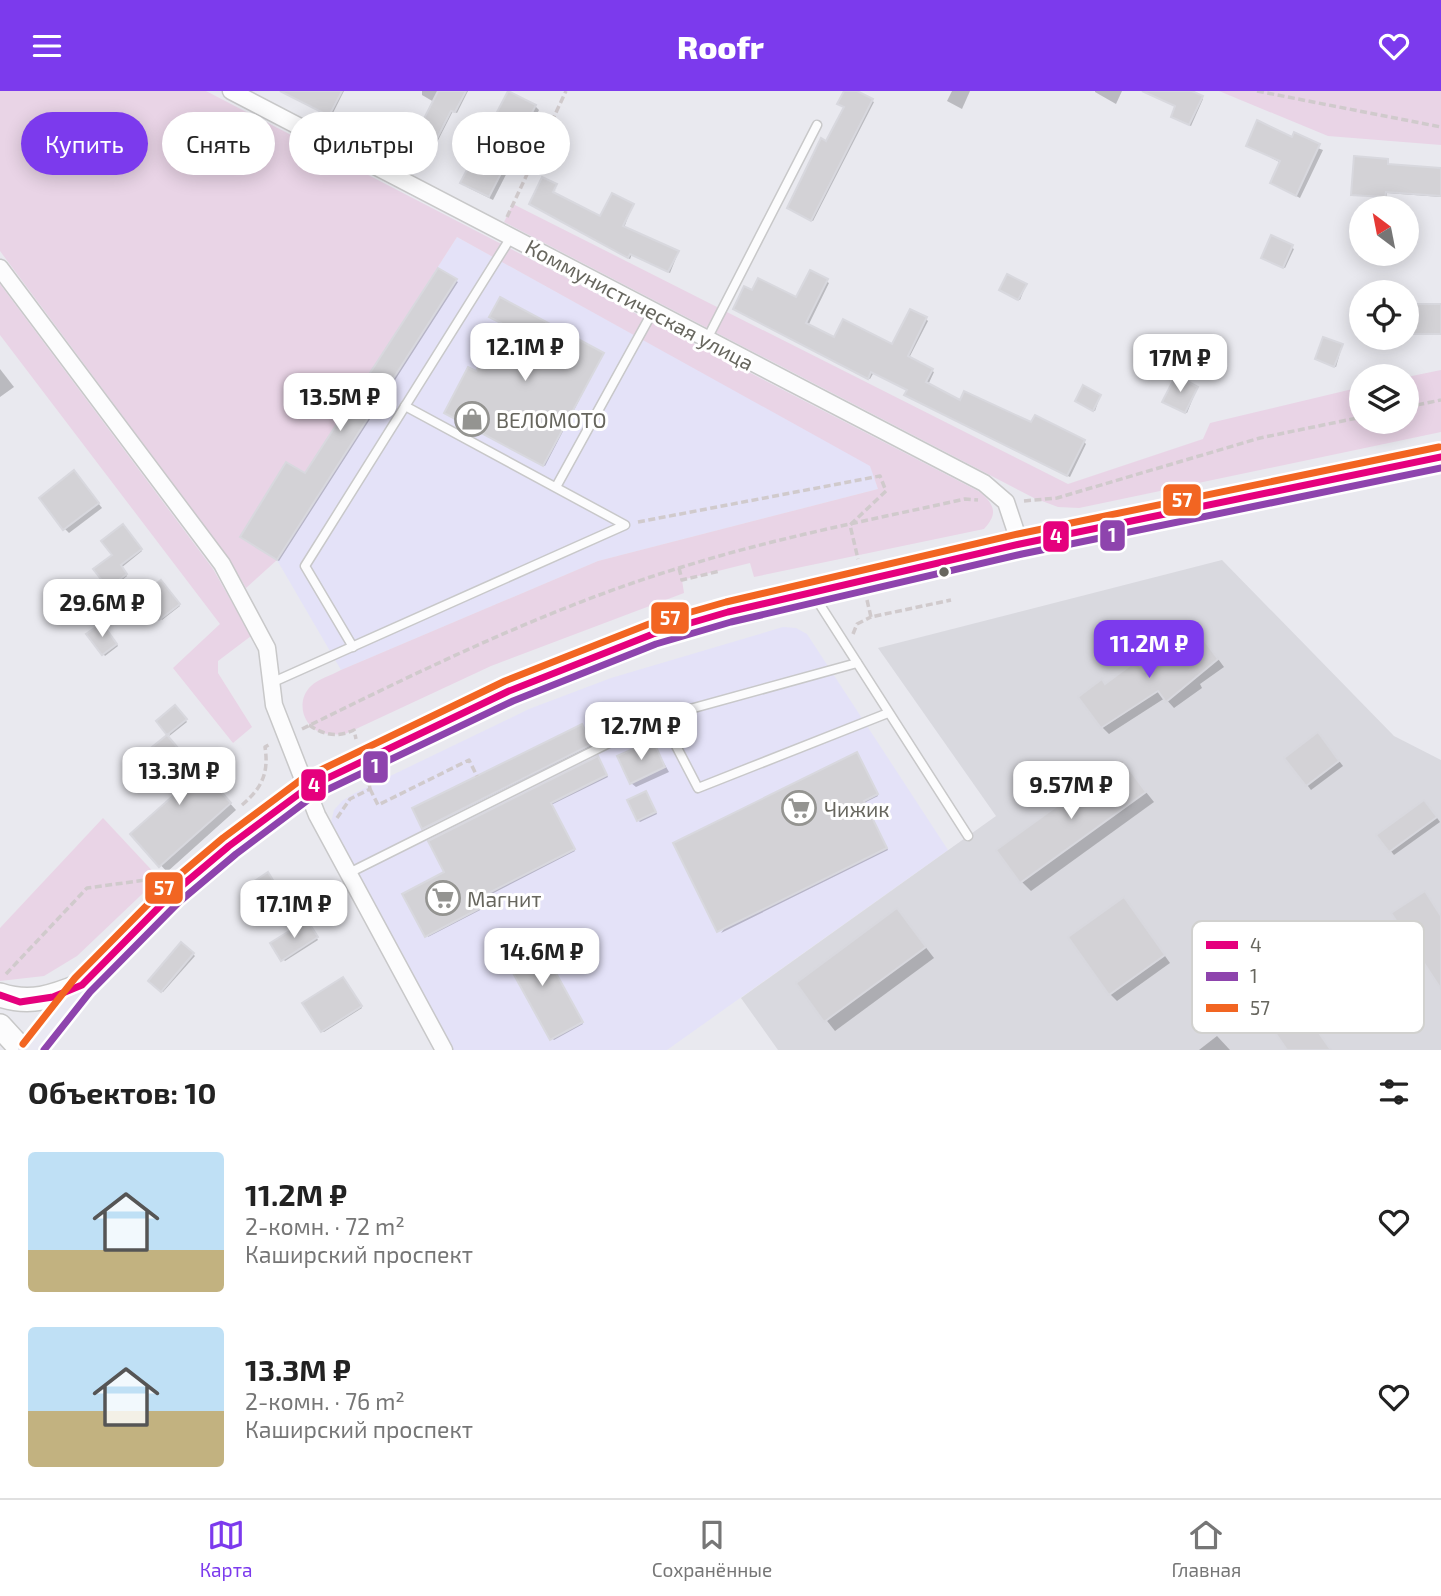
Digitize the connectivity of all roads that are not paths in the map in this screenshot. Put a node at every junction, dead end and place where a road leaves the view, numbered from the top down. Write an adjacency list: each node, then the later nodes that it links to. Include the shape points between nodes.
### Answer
1 (231, 91): 3 (street, Коммунистическая улица)
2 (817, 125): 6 (lane)
3 (506, 234): 5 (street, Коммунистическая улица); 7 (lane)
4 (0, 268): 14 (street, via 222,564 267,647)
5 (653, 311): 6 (street, Коммунистическая улица); 9 (lane)
6 (707, 339): 10 (street, Коммунистическая улица, via 984,483 1006,502)
7 (405, 406): 9 (lane); 12 (lane, via 305,566)
8 (1441, 457): 10 (main road)
9 (556, 487): 12 (lane, via 625,524)
10 (1020, 544): 11 (main road)
11 (811, 592): 13 (lane); 17 (main road, via 653,634 509,691)
12 (353, 647): 14 (lane)
13 (857, 663): 15 (lane); 16 (lane)
14 (271, 684): 17 (street, via 274,705)
15 (888, 713): 16 (lane, via 698,788); 18 (lane)
16 (661, 716): 19 (lane)
17 (307, 788): 19 (street); 20 (main road, via 172,894)
18 (968, 836)
19 (347, 874): 25 (street)
20 (82, 985): 21 (main road, via 53,997 20,1002); 24 (main road)
21 (0, 995)
22 (0, 1026): 23 (main road)
23 (22, 1050)
24 (31, 1050)
25 (444, 1050)

